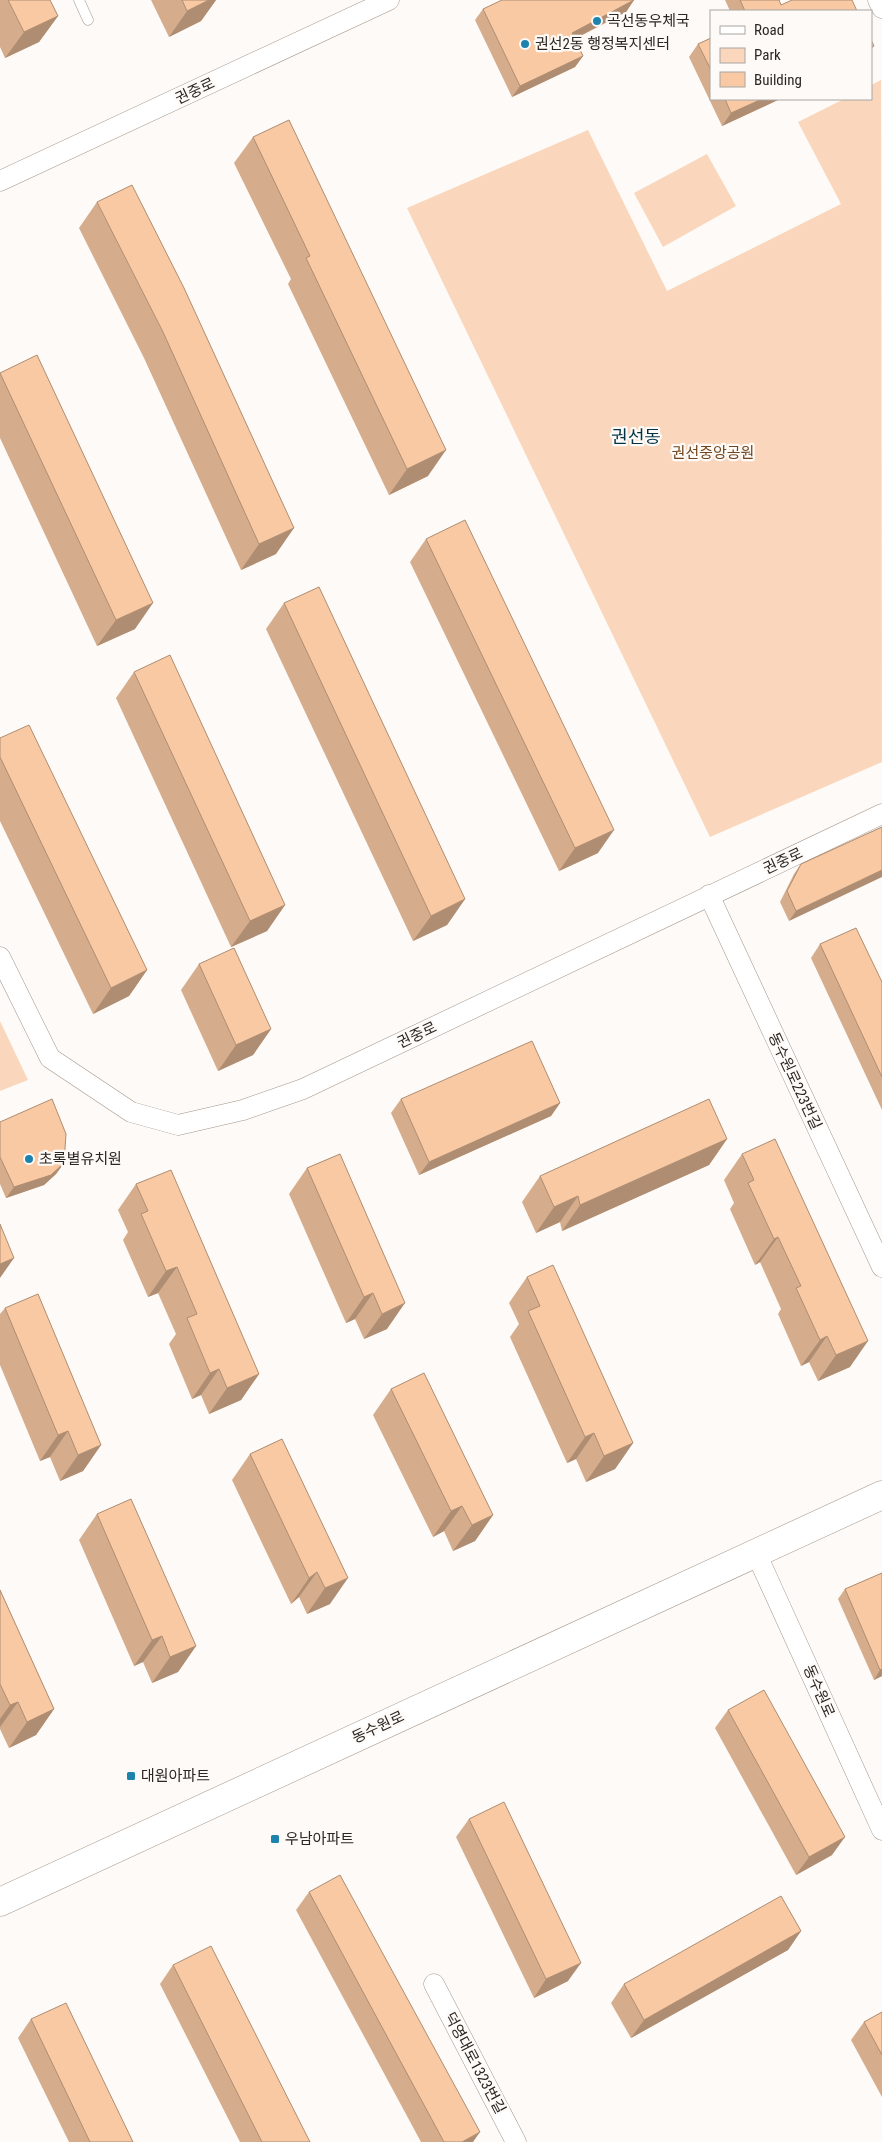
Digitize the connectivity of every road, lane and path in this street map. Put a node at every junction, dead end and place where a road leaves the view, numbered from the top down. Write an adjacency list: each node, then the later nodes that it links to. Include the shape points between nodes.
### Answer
1 (79, 0): 5 (lane)
2 (389, 0): 6 (street, 권중로)
3 (878, 0): 4 (street)
4 (882, 8)
5 (88, 20)
6 (0, 181)
7 (882, 814): 8 (street, 권중로)
8 (709, 895): 9 (street, 권중로, via 303,1089 243,1110 178,1125 131,1112 50,1058); 10 (street, 동수원로223번길)
9 (0, 958)
10 (882, 1266)
11 (882, 1495): 12 (main road, 동수원로)
12 (756, 1553): 13 (street, 동수원로); 14 (main road, 동수원로)
13 (882, 1830)
14 (0, 1902)
15 (434, 1984): 16 (street, 덕영대로1323번길)
16 (516, 2142)

